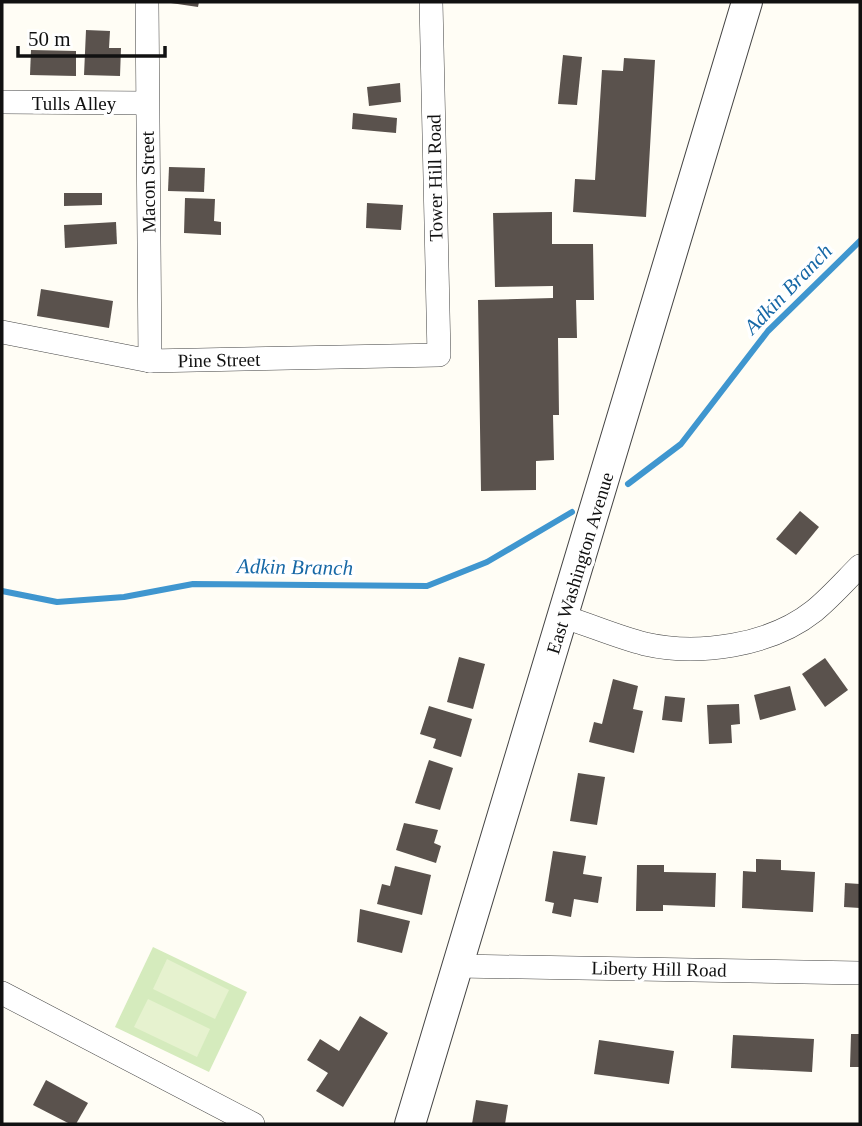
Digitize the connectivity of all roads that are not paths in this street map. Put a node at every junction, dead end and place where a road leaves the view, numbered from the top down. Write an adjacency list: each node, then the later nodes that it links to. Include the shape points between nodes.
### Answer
1 (147, 2): 5 (street, Macon Street)
2 (431, 2): 7 (street, Tower Hill Road)
3 (747, 2): 10 (street, East Washington Avenue)
4 (2, 102): 5 (street, Tulls Alley)
5 (147, 103): 8 (street, Macon Street)
6 (2, 332): 8 (street, Pine Street)
7 (439, 355): 8 (street, Pine Street)
8 (150, 361)
9 (860, 566): 10 (street, via 813,611 777,632 740,643 697,648 644,644)
10 (564, 617): 11 (street, East Washington Avenue)
11 (459, 966): 12 (street, Liberty Hill Road); 15 (street, East Washington Avenue)
12 (860, 973)
13 (2, 993): 14 (street)
14 (253, 1124)
15 (410, 1124)

